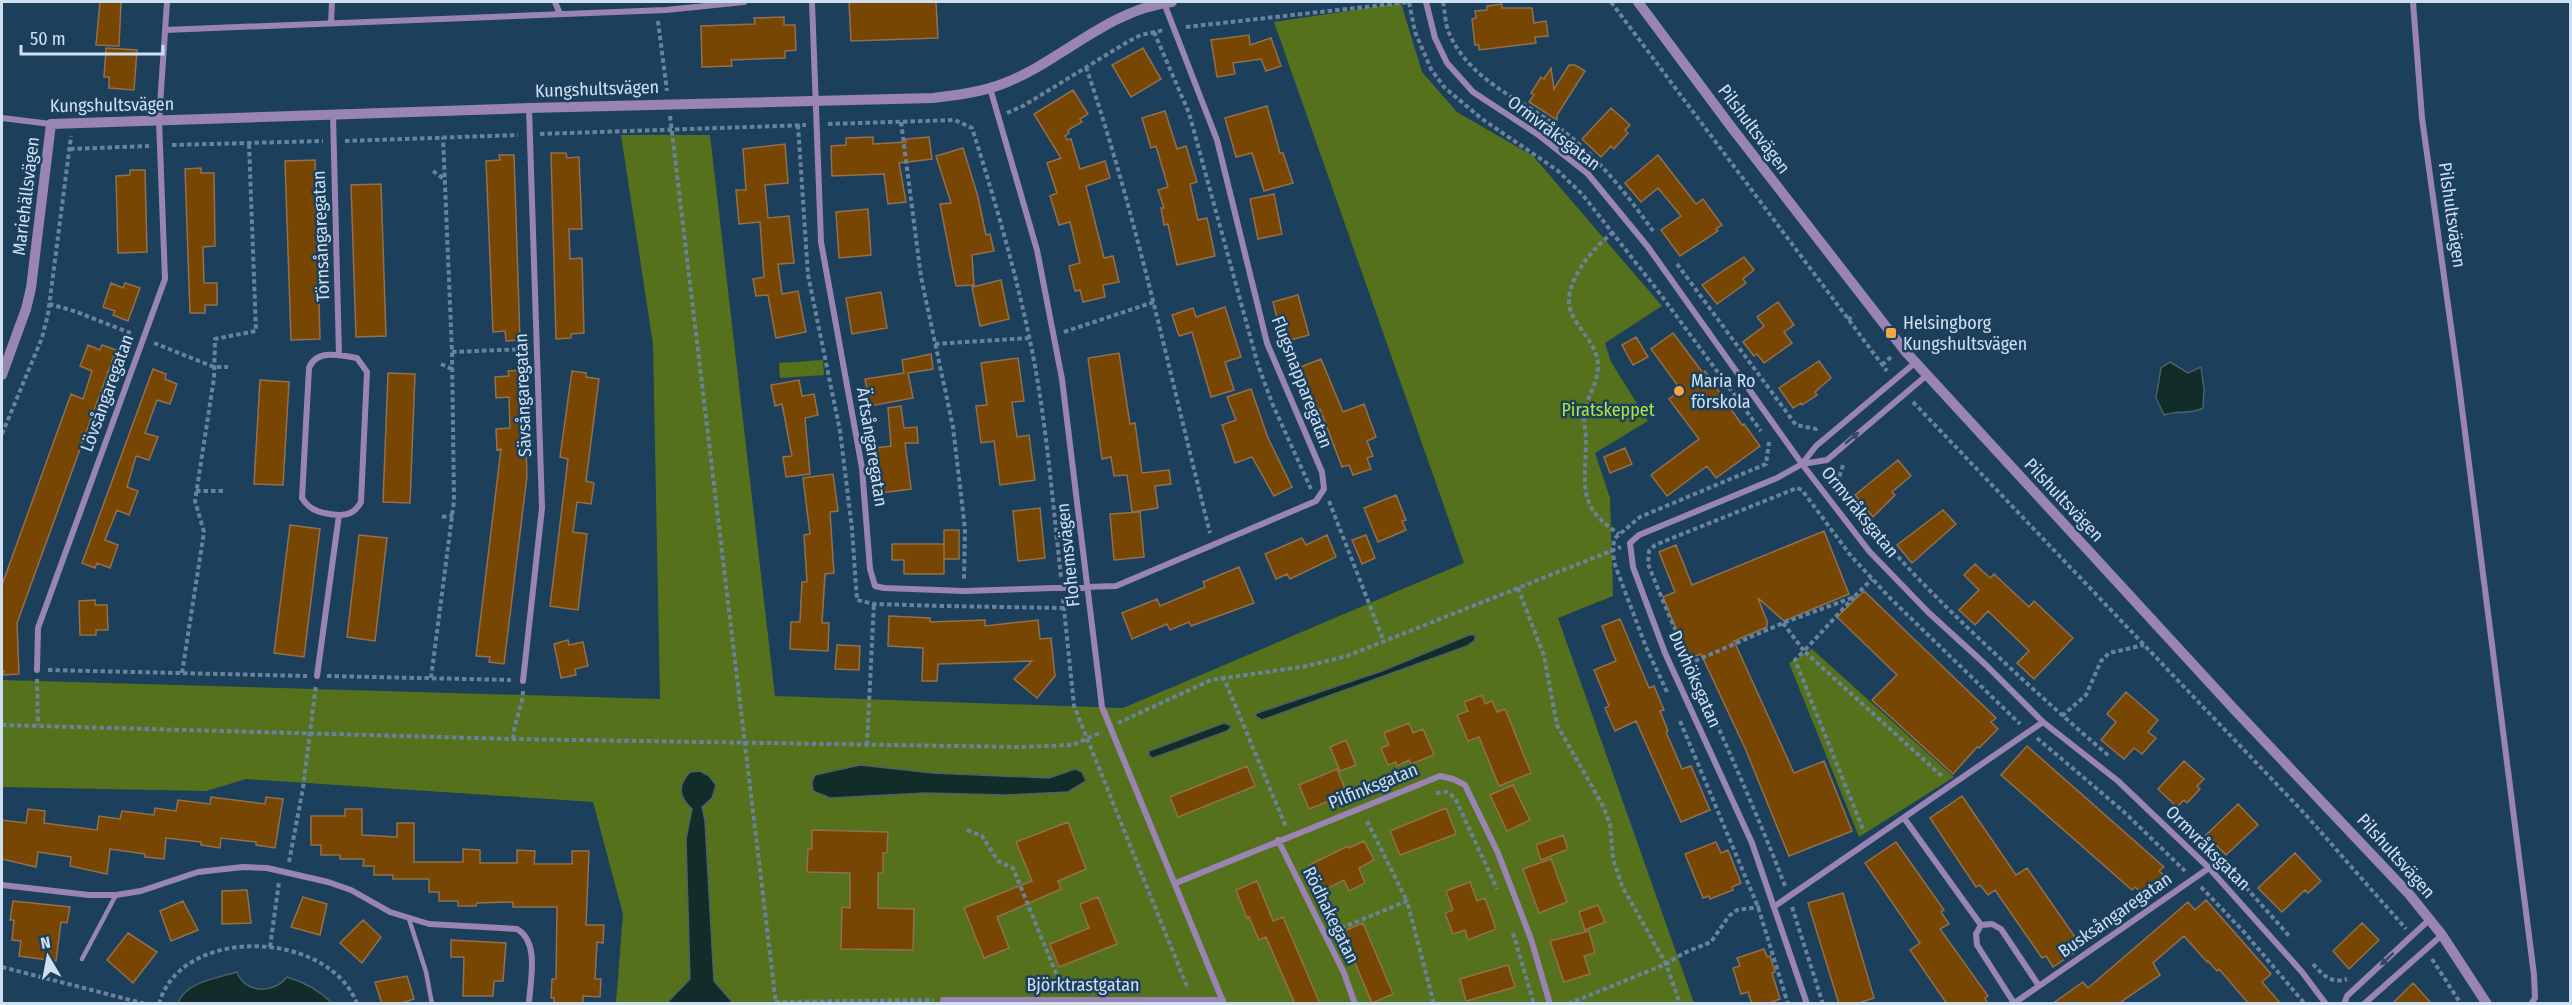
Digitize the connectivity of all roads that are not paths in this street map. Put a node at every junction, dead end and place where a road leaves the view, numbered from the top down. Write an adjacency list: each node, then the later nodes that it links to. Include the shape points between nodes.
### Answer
1 (167, 2): 14 (street, Lövsångaregatan)
2 (332, 2): 13 (street)
3 (555, 2): 12 (street)
4 (663, 2): 11 (street)
5 (744, 2): 11 (street)
6 (812, 2): 16 (street, Ärtsångaregatan)
7 (1168, 2): 15 (street, Kungshultsvägen, via 1125,14 1019,76); 28 (street, Flugsnapparegatan, via 1174,29 1217,140 1267,343 1322,472 1324,489 1316,501 1130,582)
8 (1426, 2): 26 (street, Ormvråksgatan, via 1435,38 1447,63 1473,92 1588,174 1648,247)
9 (1638, 2): 23 (street, Pilshultsvägen)
10 (2413, 2): 58 (street, Pilshultsvägen, via 2422,118 2534,975 2535,998)
11 (666, 10): 12 (street)
12 (560, 14): 13 (street)
13 (331, 23): 14 (street)
14 (165, 30): 20 (street, Lövsångaregatan)
15 (990, 88): 16 (street, Kungshultsvägen, via 933,98); 28 (street, Flohemsvägen, via 1037,250 1054,336)
16 (815, 102): 17 (street, Kungshultsvägen); 28 (street, Ärtsångaregatan, via 824,269 862,468 870,569 876,586 964,591)
17 (529, 108): 18 (street, Kungshultsvägen); 31 (street, Sävsångaregatan, via 541,528)
18 (333, 115): 20 (street, Kungshultsvägen); 22 (street, Törnsångaregatan)
19 (2, 118): 21 (street, Kungshultsvägen)
20 (159, 120): 21 (street, Kungshultsvägen); 29 (street, Lövsångaregatan, via 165,279 38,628)
21 (51, 124): 24 (street, Mariehällsvägen, via 31,288)
22 (339, 355): 27 (street, via 357,358 367,372 361,502 347,515); 27 (street, via 318,356 309,368 302,498 313,509)
23 (1916, 362): 25 (street, Pilshultsvägen); 26 (street, via 1816,446)
24 (2, 375)
25 (1928, 375): 26 (street, one-way to 25, via 1827,460); 41 (street, Pilshultsvägen)
26 (1802, 464): 32 (street, Ormvråksgatan, via 1869,551); 39 (street, Duvhöksgatan, via 1639,535 1630,543 1633,567 1665,653 1734,802)
27 (339, 515): 30 (street)
28 (1087, 587): 36 (street, Flohemsvägen, via 1102,707)
29 (37, 670)
30 (317, 676)
31 (523, 681)
32 (2043, 722): 33 (street); 35 (street, Ormvråksgatan, via 2118,781)
33 (1904, 818): 39 (street); 42 (street)
34 (1278, 840): 36 (street, Pilfinksgatan); 51 (street, Rödhakegatan, via 1344,973); 52 (street, Pilfinksgatan, via 1440,776 1465,785 1498,853 1531,939)
35 (2209, 867): 45 (street, Busksångaregatan); 54 (street, Ormvråksgatan)
36 (1176, 883): 47 (street, Flohemsvägen)
37 (2, 885): 38 (street)
38 (116, 895): 40 (street, via 141,891 178,877 243,867 284,871 351,890); 44 (lane)
39 (1775, 906): 53 (street, Duvhöksgatan)
40 (409, 919): 49 (lane); 50 (street, via 450,927 523,932 531,945)
41 (2430, 919): 43 (street, Pilshultsvägen); 55 (street, one-way to 55, via 2347,996)
42 (1981, 925): 45 (street, via 1992,924 2001,929); 48 (street, Busksångaregatan, via 1976,931 1977,945)
43 (2442, 935): 56 (street); 57 (street, Pilshultsvägen)
44 (82, 959)
45 (2038, 986): 48 (street, Busksångaregatan)
46 (943, 1000): 47 (street, Björktrastgatan)
47 (1223, 1002)
48 (2014, 1003)
49 (432, 1004)
50 (529, 1004)
51 (1355, 1004)
52 (1550, 1004)
53 (1807, 1004)
54 (2326, 1004)
55 (2344, 1004)
56 (2364, 1004)
57 (2487, 1004)
58 (2531, 1004)

